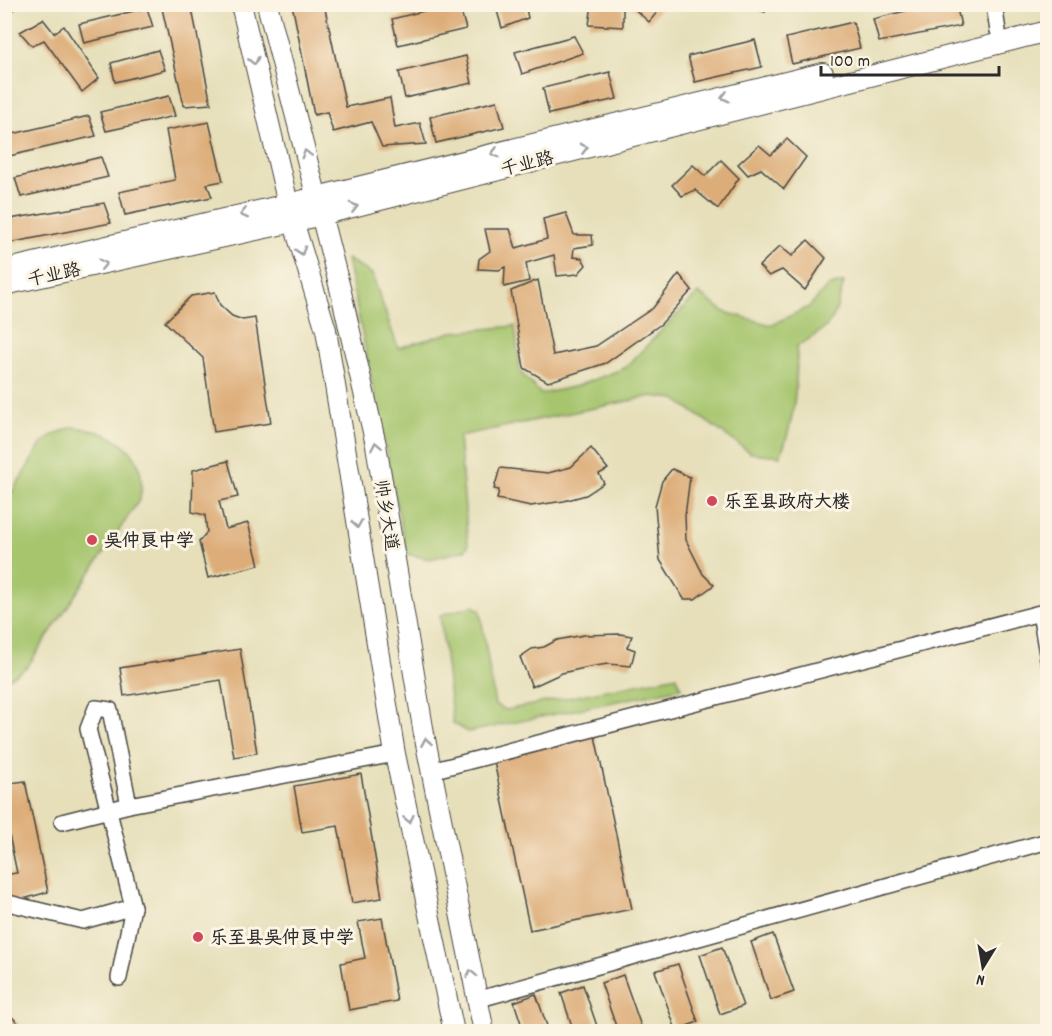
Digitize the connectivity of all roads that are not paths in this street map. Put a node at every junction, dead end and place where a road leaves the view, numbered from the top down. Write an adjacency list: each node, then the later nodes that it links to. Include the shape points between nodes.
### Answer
1 (241, 4): 8 (main road, 帅乡大道, one-way to 8)
2 (267, 4): 7 (main road, 帅乡大道, one-way to 2)
3 (994, 4): 5 (street)
4 (1047, 20): 5 (main road, 千业路)
5 (998, 31): 7 (main road, 千业路, one-way to 7)
6 (1047, 31): 7 (main road, 千业路, one-way to 6)
7 (319, 205): 8 (main road, 千业路); 13 (main road, 帅乡大道, one-way to 7, via 376,445)
8 (290, 213): 9 (main road, 千业路, one-way to 9); 10 (main road, 千业路, one-way to 8); 12 (main road, 帅乡大道, one-way to 12, via 326,330)
9 (4, 270)
10 (4, 285)
11 (1047, 660): 13 (street, via 1040,613)
12 (395, 754): 14 (street); 22 (main road, 帅乡大道, one-way to 22)
13 (431, 771): 21 (main road, 帅乡大道, one-way to 13)
14 (129, 805): 15 (street); 15 (street, via 110,710 96,708 88,729)
15 (108, 810): 16 (street); 19 (street)
16 (62, 822)
17 (1047, 841): 21 (street)
18 (4, 902): 19 (street, via 83,921)
19 (133, 907): 20 (street)
20 (119, 978)
21 (476, 1000): 23 (main road, 帅乡大道)
22 (454, 1032)
23 (484, 1032)

